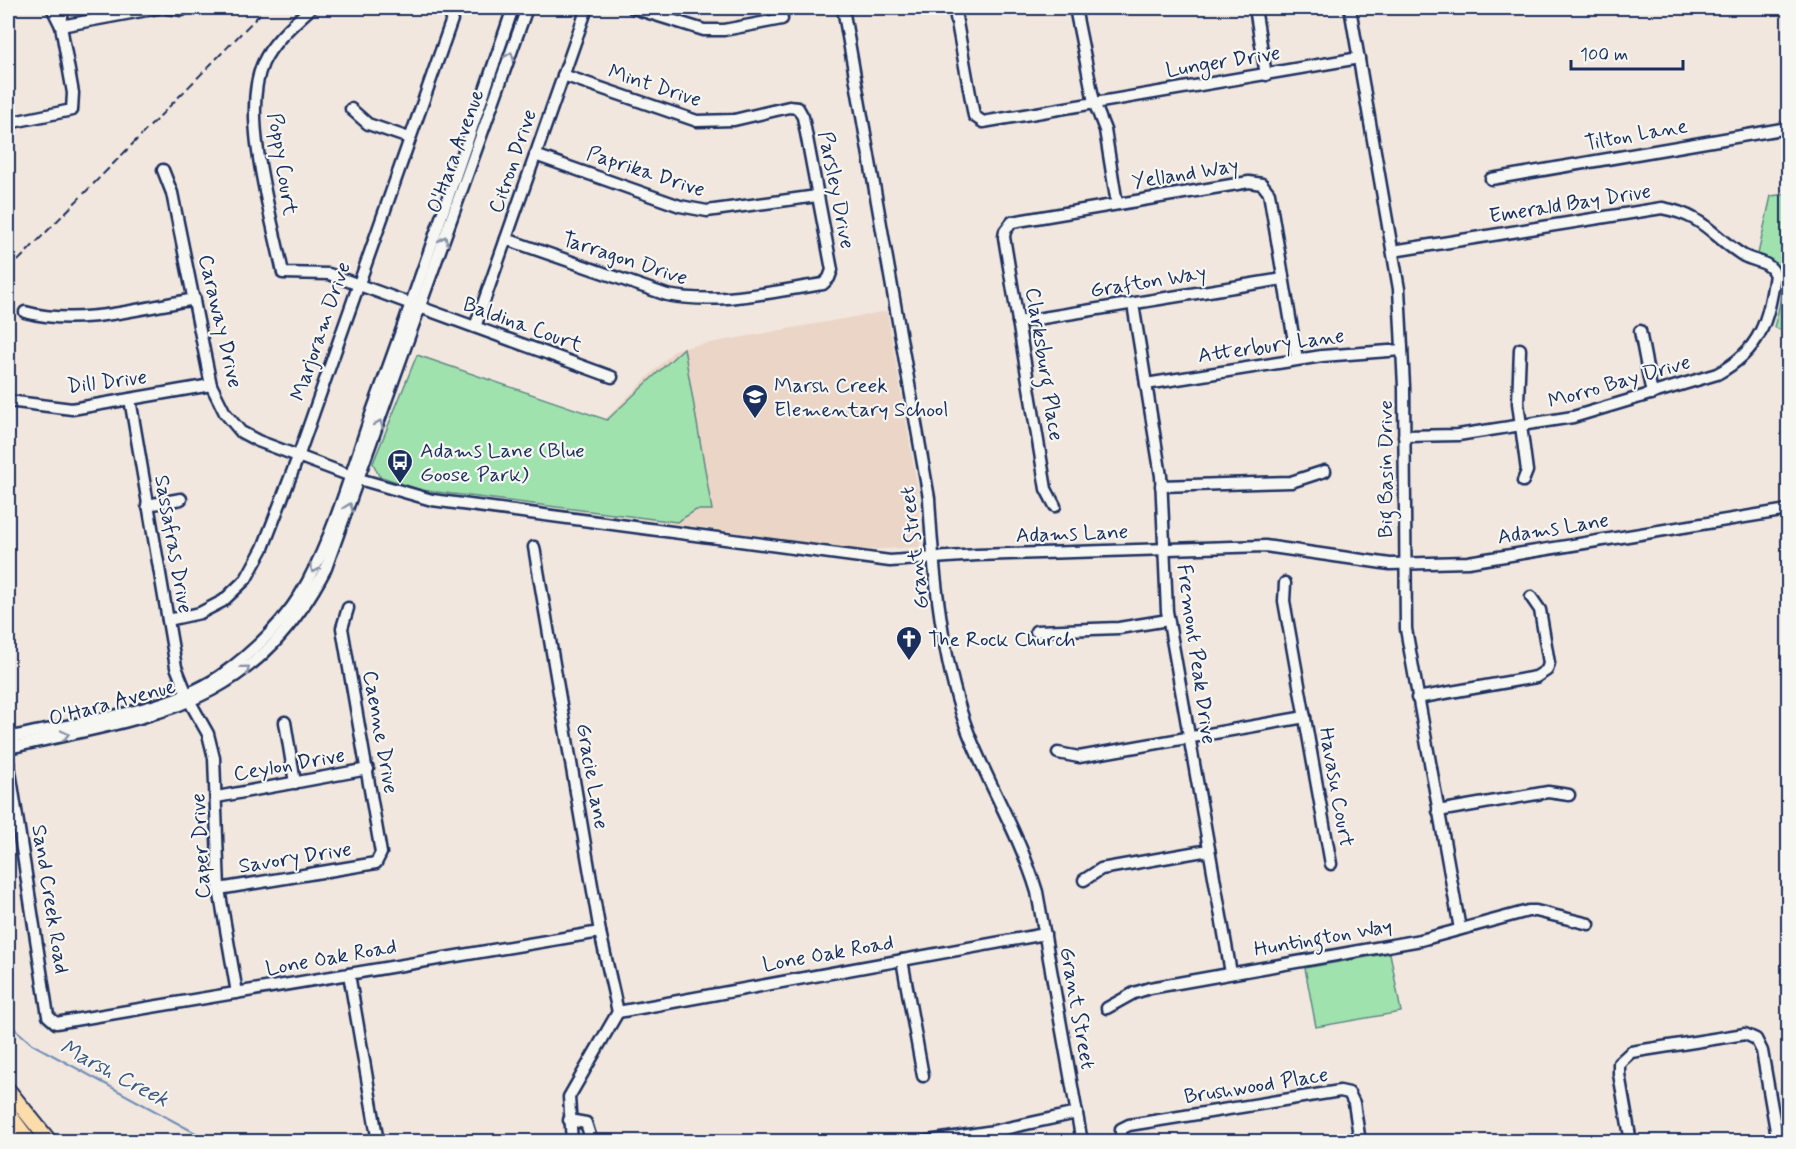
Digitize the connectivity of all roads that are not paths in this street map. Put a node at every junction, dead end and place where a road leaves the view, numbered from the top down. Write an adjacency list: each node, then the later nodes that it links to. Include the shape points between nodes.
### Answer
1 (52, 8): 18 (street)
2 (63, 8): 18 (street)
3 (158, 8): 18 (street)
4 (167, 8): 16 (street)
5 (311, 8): 38 (street, Poppy Court, via 282,36 264,61 255,87 253,122)
6 (456, 8): 27 (street, Marjoram Drive)
7 (513, 8): 43 (street, O'Hara Avenue)
8 (527, 8): 43 (street, O'Hara Avenue, one-way to 8)
9 (587, 8): 20 (street, Citron Drive)
10 (633, 8): 17 (street, via 704,30 724,30)
11 (843, 8): 70 (street, Grant Street, via 929,498)
12 (957, 8): 22 (street, Lunger Drive, via 975,118 982,122)
13 (1075, 8): 22 (street)
14 (1255, 8): 21 (street)
15 (1350, 8): 19 (street, Big Basin Drive)
16 (182, 10)
17 (781, 13)
18 (61, 26): 25 (street, via 73,93 72,110)
19 (1359, 58): 21 (street, Lunger Drive); 35 (street, Big Basin Drive)
20 (563, 75): 24 (street, Mint Drive, via 697,121 734,120 789,107 798,108); 28 (street, Citron Drive)
21 (1266, 75): 22 (street, Lunger Drive)
22 (1094, 102): 32 (street, via 1105,130)
23 (351, 109): 27 (street, via 368,124)
24 (803, 117): 31 (street, Parsley Drive)
25 (8, 123)
26 (1788, 128): 30 (street, Tilton Lane)
27 (409, 138): 40 (street, Marjoram Drive)
28 (535, 155): 31 (street, Paprika Drive, via 680,206 707,211); 34 (street, Citron Drive)
29 (163, 170): 41 (street, Caraway Drive, via 172,193)
30 (1491, 179)
31 (818, 196): 37 (street, Parsley Drive)
32 (1117, 204): 33 (street, Yelland Way, via 1017,221); 39 (street, Yelland Way, via 1249,182 1262,184 1269,193)
33 (1008, 226): 45 (street, Clarksburg Place, via 1004,237)
34 (506, 239): 37 (street, Tarragon Drive, via 667,295 693,300 722,300 823,284); 46 (street, Citron Drive)
35 (1393, 252): 36 (street, Emerald Bay Drive, via 1662,208 1697,219 1743,255); 49 (street, Big Basin Drive)
36 (1772, 268): 54 (street, Morro Bay Drive, via 1775,275 1767,319 1749,349 1717,374)
37 (832, 270)
38 (283, 273): 40 (street, Baldina Court, via 329,274)
39 (1283, 279): 42 (street, Grafton Way); 50 (street, Yelland Way)
40 (357, 283): 43 (street, Baldina Court); 59 (street, Marjoram Drive)
41 (195, 299): 44 (street, via 75,318 46,318); 53 (street, Caraway Drive)
42 (1133, 304): 45 (street, Grafton Way); 52 (street, Fremont Peak Drive)
43 (416, 306): 46 (street, Baldina Court); 61 (street, O'Hara Avenue)
44 (25, 312)
45 (1018, 322): 66 (street, Clarksburg Place, via 1046,489)
46 (475, 327): 51 (street, Baldina Court)
47 (1640, 331): 54 (street)
48 (1520, 349): 57 (street)
49 (1402, 350): 50 (street, Atterbury Lane); 58 (street, Big Basin Drive)
50 (1297, 359): 52 (street, Atterbury Lane)
51 (612, 377)
52 (1146, 384): 63 (street, Fremont Peak Drive)
53 (211, 385): 55 (street, Dill Drive); 59 (street, Caraway Drive, via 225,413 241,432)
54 (1652, 394): 57 (street, Morro Bay Drive, via 1573,417)
55 (130, 399): 56 (street, Dill Drive, via 72,409); 65 (street, Sassafras Drive)
56 (8, 401)
57 (1521, 425): 58 (street, Morro Bay Drive, via 1444,437); 62 (street, via 1527,471)
58 (1404, 436): 71 (street, Big Basin Drive)
59 (298, 457): 61 (street, Caraway Drive); 75 (street, Marjoram Drive, via 263,548 246,579 223,601 200,614)
60 (1325, 471): 63 (street, via 1291,482)
61 (354, 477): 70 (street, Adams Lane, via 411,495 451,502 869,558); 78 (street, O'Hara Avenue, via 297,599 260,642)
62 (1523, 482)
63 (1161, 486): 69 (street, Fremont Peak Drive)
64 (181, 499): 65 (street)
65 (147, 505): 75 (street, Sassafras Drive)
66 (1055, 506)
67 (1788, 510): 71 (street, Adams Lane, via 1468,562)
68 (534, 547): 99 (street, Gracie Lane)
69 (1163, 550): 70 (street, Adams Lane); 71 (street, Adams Lane, via 1265,546); 76 (street, Fremont Peak Drive)
70 (932, 558): 100 (street, Grant Street, via 960,706 1025,855)
71 (1405, 565): 79 (street, Big Basin Drive, via 1406,629)
72 (1285, 583): 80 (street, Havasu Court, via 1284,601)
73 (1531, 597): 79 (street, via 1540,610 1547,670 1536,677)
74 (348, 608): 87 (street, Caenne Drive, via 342,628)
75 (168, 620): 78 (street, Sassafras Drive, via 176,667)
76 (1168, 620): 77 (street, via 1119,628); 82 (street, Fremont Peak Drive)
77 (1036, 631)
78 (188, 698): 83 (street, O'Hara Avenue); 84 (street, O'Hara Avenue, one-way to 78, via 124,723); 90 (street, Caper Drive, via 208,734)
79 (1417, 698): 91 (street, Big Basin Drive)
80 (1305, 717): 82 (street); 94 (street, Havasu Court)
81 (285, 722): 88 (street)
82 (1189, 737): 85 (street, via 1079,757); 92 (street, Fremont Peak Drive)
83 (8, 738)
84 (8, 748)
85 (1058, 753)
86 (9, 765): 107 (street, Sand Creek Road, via 48,1016 56,1023)
87 (368, 769): 88 (street, Ceylon Drive); 93 (street, Caenne Drive, via 381,853)
88 (295, 783): 90 (street, Ceylon Drive)
89 (1569, 795): 91 (street, via 1548,792)
90 (217, 796): 96 (street, Caper Drive)
91 (1438, 811): 98 (street, Big Basin Drive)
92 (1209, 850): 95 (street, via 1101,869); 102 (street, Fremont Peak Drive)
93 (376, 863): 96 (street, Savory Drive)
94 (1331, 864)
95 (1083, 880)
96 (219, 889): 104 (street, Caper Drive)
97 (1589, 924): 98 (street, Huntington Way, via 1536,911)
98 (1460, 929): 102 (street, Huntington Way, via 1421,940)
99 (600, 932): 103 (street, Lone Oak Road); 106 (street, Gracie Lane)
100 (1045, 934): 101 (street, Lone Oak Road); 111 (street, Grant Street)
101 (902, 960): 106 (street, Lone Oak Road); 108 (street)
102 (1231, 973): 105 (street, Huntington Way, via 1150,988)
103 (349, 974): 104 (street, Lone Oak Road); 116 (street)
104 (237, 993): 107 (street, Lone Oak Road)
105 (1107, 1008)
106 (618, 1012): 112 (street, via 569,1097)
107 (69, 1022)
108 (922, 1076)
109 (8, 1090): 115 (main road)
110 (8, 1113): 114 (main road)
111 (1077, 1113): 113 (street); 120 (street, Grant Street)
112 (569, 1120): 117 (street); 118 (street, via 586,1123)
113 (995, 1136): 119 (street)
114 (30, 1142)
115 (50, 1142)
116 (378, 1142)
117 (572, 1142)
118 (592, 1142)
119 (922, 1142)
120 (1082, 1142)
121 (1121, 1142): 122 (street, Brushwood Place, via 1121,1129 1129,1125 1341,1091 1349,1093 1354,1103)
122 (1360, 1142)
123 (1631, 1142): 124 (street, via 1619,1074 1620,1063 1631,1052 1751,1035 1762,1052)
124 (1778, 1142)

